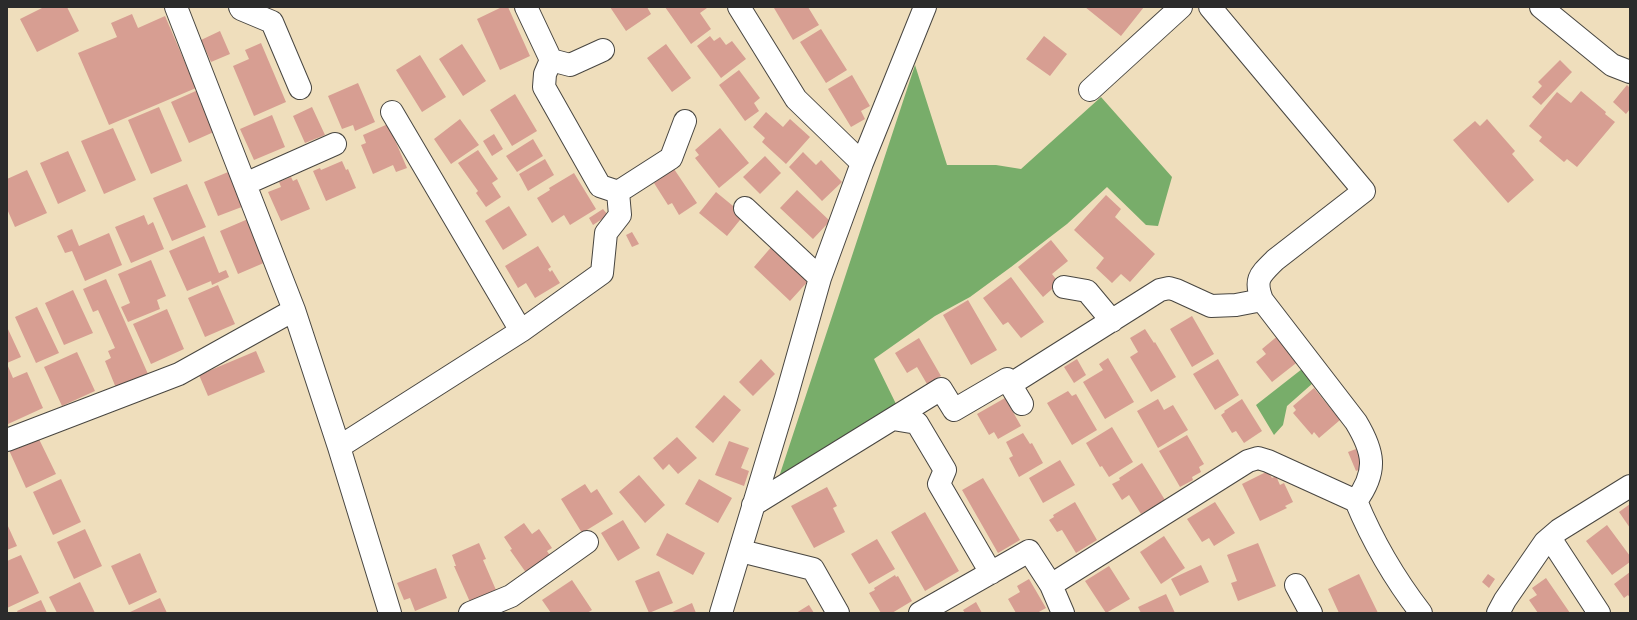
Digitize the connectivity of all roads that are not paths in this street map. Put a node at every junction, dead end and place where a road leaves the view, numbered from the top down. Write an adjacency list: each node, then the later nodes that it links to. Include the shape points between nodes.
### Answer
1 (176, 7): 18 (street)
2 (240, 7): 12 (street, via 272,22)
3 (526, 7): 10 (street)
4 (739, 7): 17 (street, via 796,99)
5 (926, 7): 17 (street)
6 (1181, 7): 13 (street)
7 (1210, 7): 23 (street, via 1364,191 1265,270 1258,281)
8 (1541, 7): 11 (street, via 1612,65)
9 (603, 50): 10 (street, via 570,65)
10 (551, 60): 19 (street, via 544,74 544,87 600,186)
11 (1630, 72)
12 (300, 88)
13 (1090, 90)
14 (392, 112): 26 (street)
15 (685, 121): 19 (street, via 671,158)
16 (335, 144): 18 (street)
17 (862, 163): 21 (street)
18 (245, 184): 24 (street)
19 (618, 192): 26 (street, via 620,215 606,233 602,273)
20 (745, 208): 21 (street)
21 (820, 278): 34 (street)
22 (1064, 287): 25 (street, via 1087,291)
23 (1262, 300): 25 (street, via 1211,306 1168,288 1160,290); 33 (street, via 1365,436 1372,467 1366,488)
24 (294, 310): 30 (street, via 179,374); 31 (street)
25 (1112, 321): 27 (street)
26 (521, 331): 31 (street)
27 (1011, 384): 28 (street); 29 (street, via 1007,379 954,410 941,389)
28 (1022, 404)
29 (894, 419): 34 (street); 38 (street, via 917,423 945,470 939,484)
30 (7, 440)
31 (339, 447): 41 (street)
32 (1630, 486): 35 (street)
33 (1356, 502): 39 (street, via 1258,458 1248,461); 48 (street, via 1370,534 1402,588)
34 (753, 505): 37 (street)
35 (1550, 538): 49 (street, via 1530,563); 50 (street)
36 (588, 542): 42 (street, via 511,596)
37 (741, 551): 43 (street); 44 (street, via 813,569)
38 (991, 573): 39 (street, via 1028,551); 45 (street)
39 (1051, 585): 46 (street)
40 (1296, 585): 47 (street)
41 (390, 613)
42 (470, 613)
43 (722, 613)
44 (838, 613)
45 (920, 613)
46 (1063, 613)
47 (1311, 613)
48 (1421, 613)
49 (1498, 613)
50 (1599, 613)

